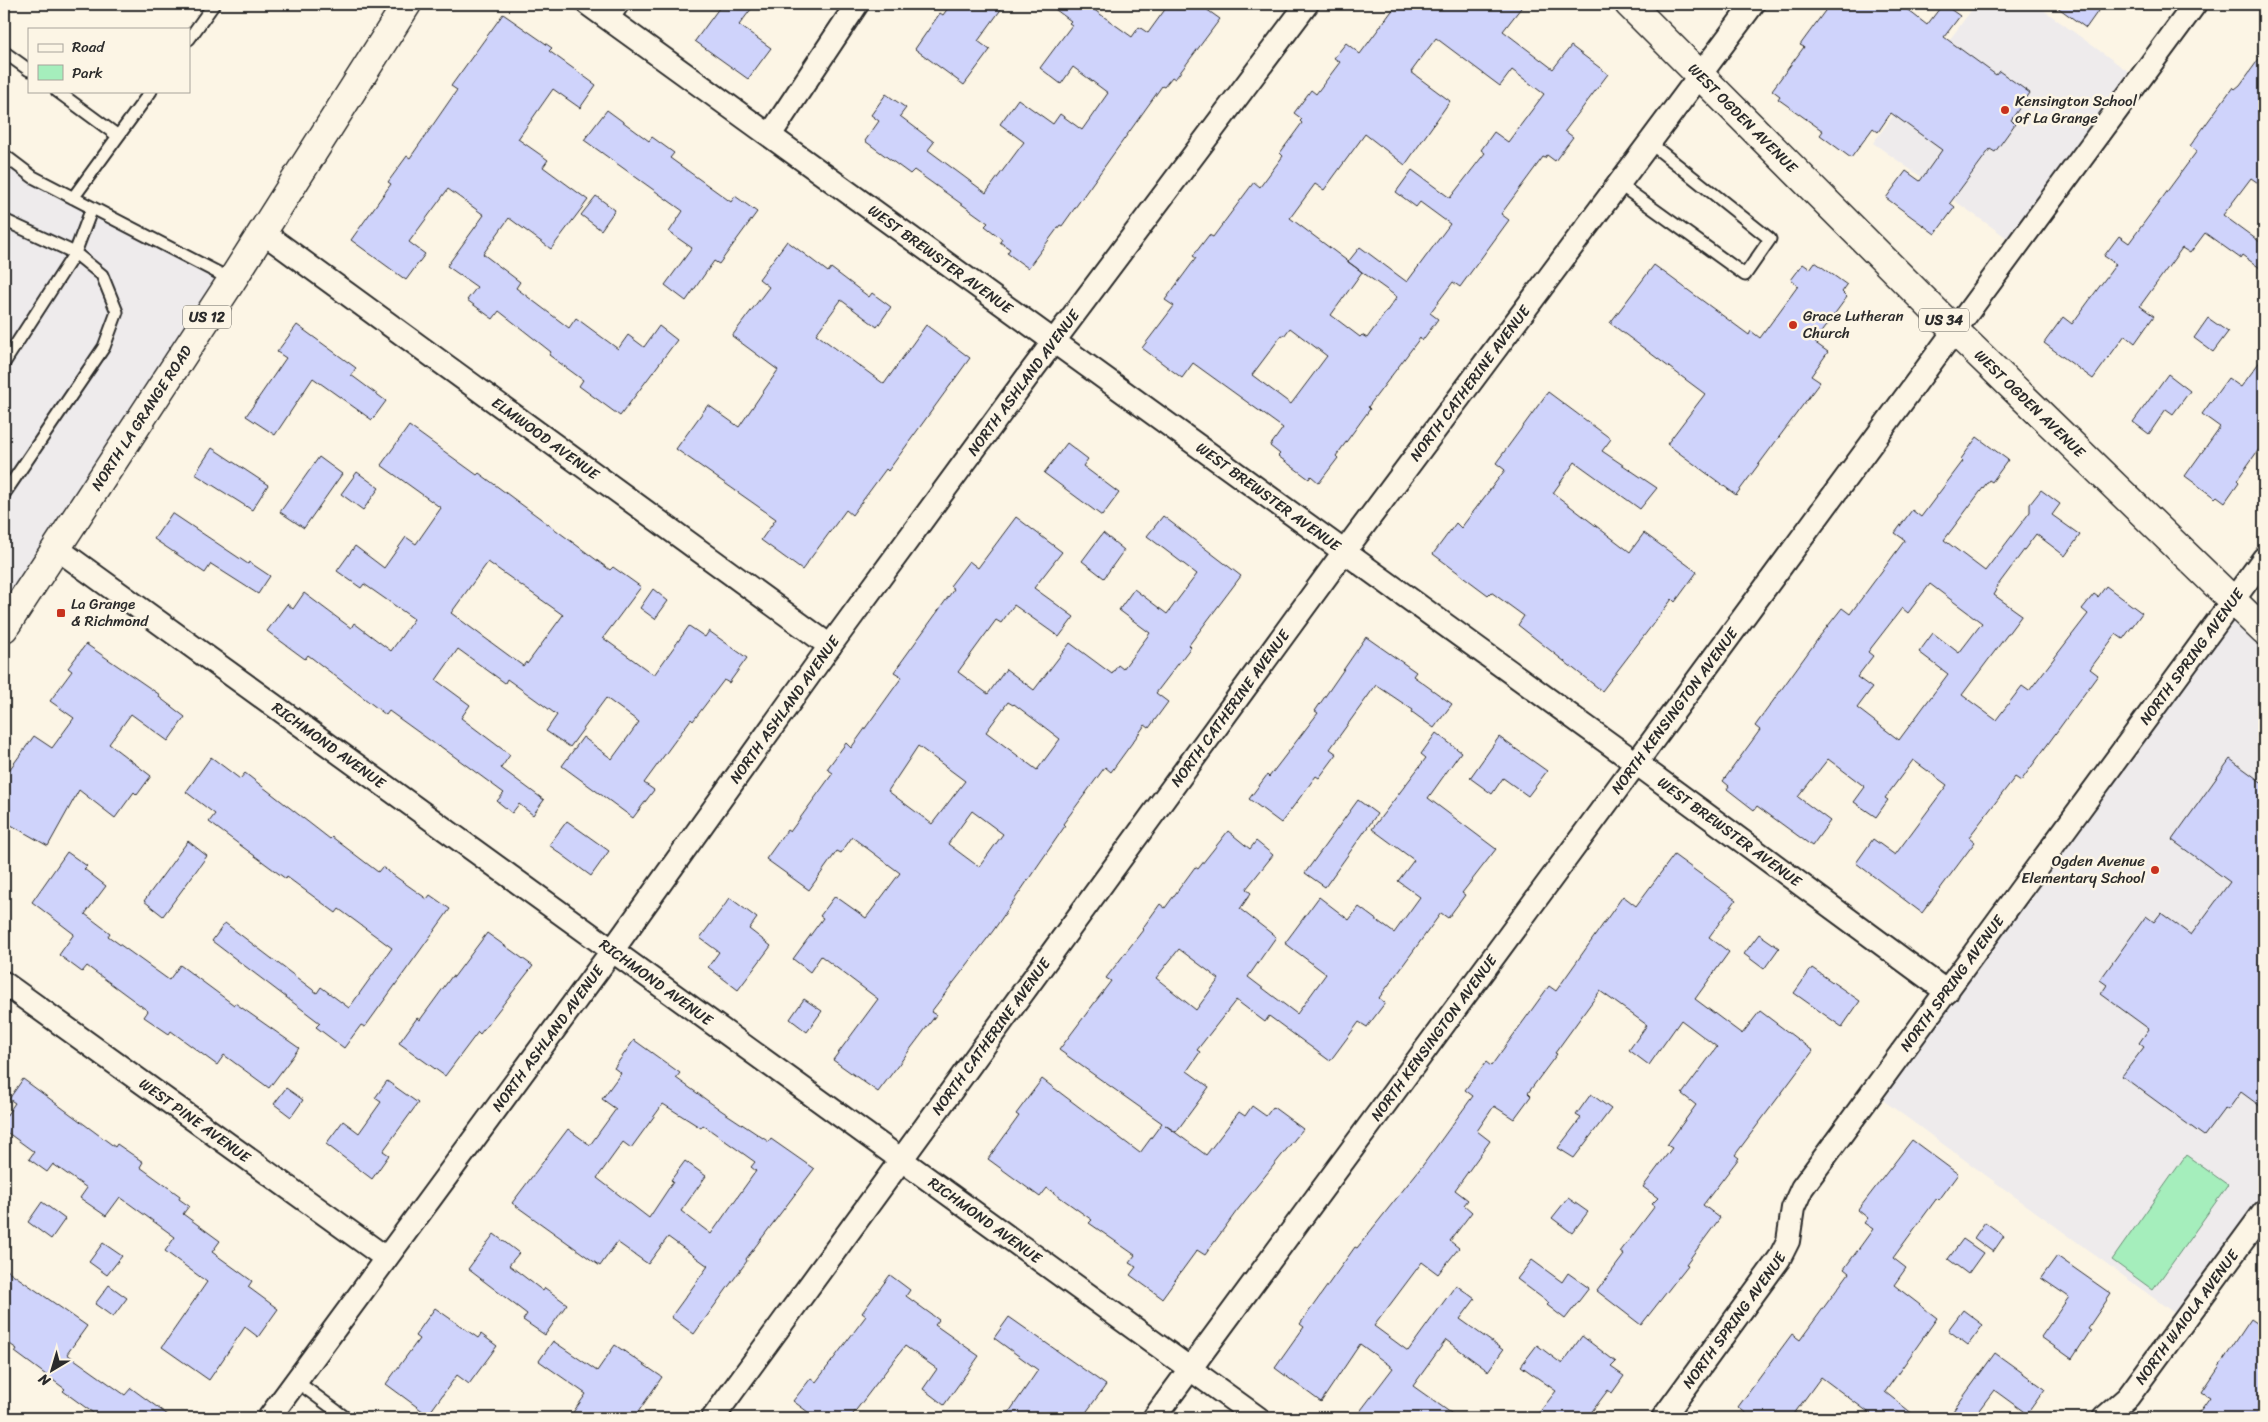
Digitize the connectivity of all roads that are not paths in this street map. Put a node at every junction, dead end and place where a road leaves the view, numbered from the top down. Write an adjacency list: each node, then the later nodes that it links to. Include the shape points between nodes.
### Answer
1 (214, 4): 10 (lane)
2 (407, 4): 24 (main road, NORTH LA GRANGE ROAD / US 12)
3 (588, 4): 9 (street, WEST BREWSTER AVENUE)
4 (857, 4): 16 (street)
5 (1307, 4): 28 (street, NORTH ASHLAND AVENUE)
6 (1629, 4): 13 (main road, WEST OGDEN AVENUE / US 34)
7 (1753, 4): 13 (street, NORTH CATHERINE AVENUE)
8 (2195, 4): 27 (street, NORTH KENSINGTON AVENUE)
9 (618, 12): 16 (street, WEST BREWSTER AVENUE)
10 (190, 38)
11 (4, 52): 12 (lane)
12 (28, 69)
13 (1700, 75): 18 (street, NORTH CATHERINE AVENUE); 27 (main road, WEST OGDEN AVENUE / US 34)
14 (58, 92): 17 (lane)
15 (150, 92): 17 (lane)
16 (770, 135): 28 (street, WEST BREWSTER AVENUE)
17 (118, 136): 21 (lane)
18 (1650, 143): 20 (street, NORTH CATHERINE AVENUE); 20 (lane, via 1770,239 1744,275)
19 (4, 155): 21 (lane, via 33,177)
20 (1618, 184): 32 (street, NORTH CATHERINE AVENUE)
21 (73, 198): 22 (lane)
22 (92, 208): 25 (lane); 26 (lane)
23 (4, 220): 25 (lane)
24 (261, 231): 26 (main road, NORTH LA GRANGE ROAD / US 12); 37 (street, ELMWOOD AVENUE)
25 (75, 253): 29 (lane); 30 (lane, via 102,275 117,312 104,347)
26 (232, 280): 31 (main road, NORTH LA GRANGE ROAD / US 12)
27 (1955, 331): 34 (main road, WEST OGDEN AVENUE / US 34); 38 (street, NORTH KENSINGTON AVENUE)
28 (1054, 342): 32 (street, WEST BREWSTER AVENUE); 37 (street, NORTH ASHLAND AVENUE)
29 (4, 363)
30 (4, 494)
31 (55, 547): 35 (main road, NORTH LA GRANGE ROAD / US 12); 39 (street, RICHMOND AVENUE)
32 (1344, 552): 38 (street, WEST BREWSTER AVENUE); 42 (street, NORTH CATHERINE AVENUE)
33 (2264, 558): 34 (street, NORTH SPRING AVENUE)
34 (2233, 600): 36 (main road, WEST OGDEN AVENUE / US 34); 41 (street, NORTH SPRING AVENUE)
35 (4, 628)
36 (2264, 631)
37 (830, 646): 39 (street, NORTH ASHLAND AVENUE)
38 (1636, 762): 41 (street, WEST BREWSTER AVENUE); 45 (street, NORTH KENSINGTON AVENUE)
39 (612, 951): 42 (street, RICHMOND AVENUE); 44 (street, NORTH ASHLAND AVENUE)
40 (4, 983): 44 (street, WEST PINE AVENUE)
41 (1946, 992): 52 (street, NORTH SPRING AVENUE, via 1802,1188 1793,1208 1788,1241 1779,1259)
42 (903, 1159): 45 (street, RICHMOND AVENUE); 49 (street, NORTH CATHERINE AVENUE)
43 (2264, 1212): 53 (street, NORTH WAIOLA AVENUE, via 2128,1397)
44 (386, 1258): 46 (street, NORTH ASHLAND AVENUE)
45 (1191, 1368): 50 (street, NORTH KENSINGTON AVENUE); 51 (street, RICHMOND AVENUE)
46 (296, 1381): 47 (street, NORTH ASHLAND AVENUE); 48 (lane)
47 (268, 1418)
48 (346, 1418)
49 (713, 1418)
50 (1154, 1418)
51 (1258, 1418)
52 (1663, 1418)
53 (2104, 1418)

